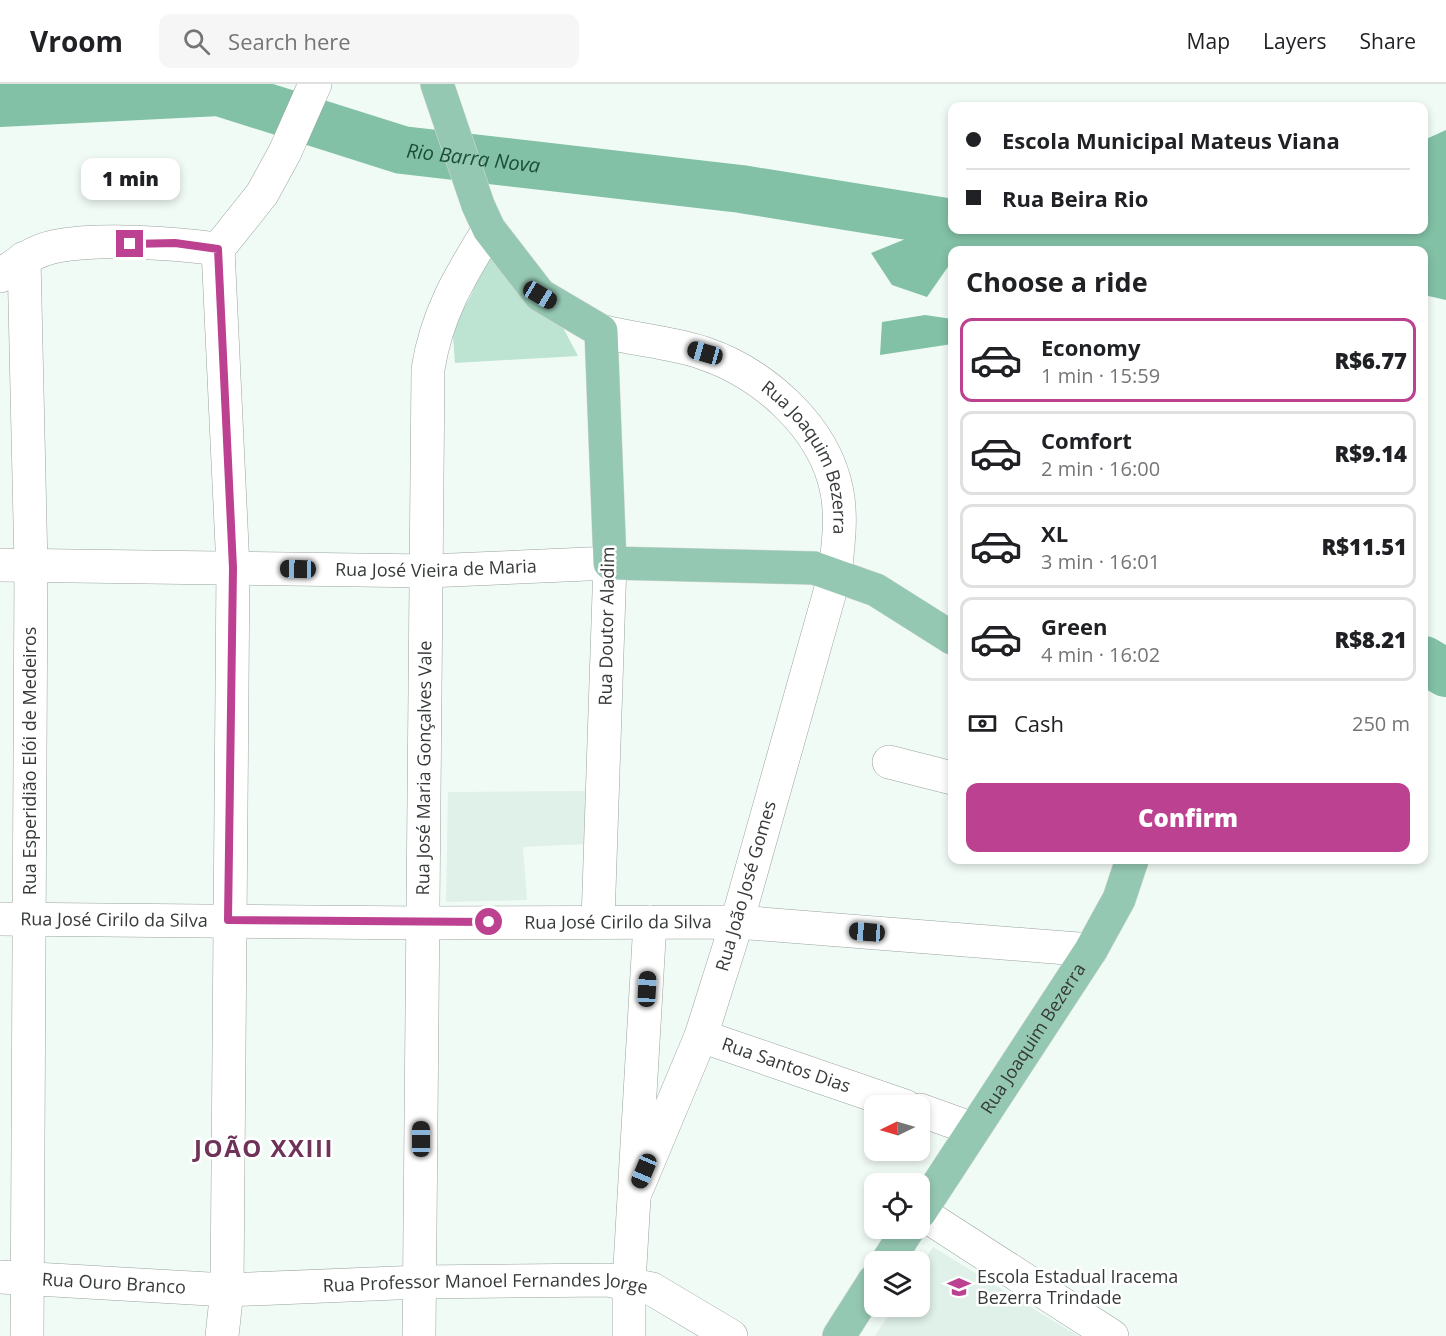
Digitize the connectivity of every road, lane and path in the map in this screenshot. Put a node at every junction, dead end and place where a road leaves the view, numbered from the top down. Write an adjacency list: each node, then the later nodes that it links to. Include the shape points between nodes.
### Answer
1 (315, 84): 4 (street, via 262,194)
2 (437, 85): 3 (main road)
3 (484, 217): 6 (main road, via 540,295); 10 (street, Rua José Maria Gonçalves Vale, via 432,342 428,369)
4 (218, 249): 5 (street, via 175,243 56,246); 9 (street)
5 (12, 267): 8 (street, Rua Esperidião Elói de Medeiros)
6 (601, 331): 7 (main road, Rua Doutor Aladim); 11 (street, Rua Joaquim Bezerra, via 705,353 749,373 783,401 828,462 840,527)
7 (610, 563): 10 (street, Rua José Vieira de Maria); 11 (main road, Rua José Vieira de Maria, via 814,568); 18 (street, Rua Doutor Aladim)
8 (16, 565): 9 (street, Rua José Vieira de Maria); 16 (street, Rua Esperidião Elói de Medeiros)
9 (233, 568): 10 (street, Rua José Vieira de Maria); 17 (street)
10 (428, 570): 21 (street, Rua José Maria Gonçalves Vale)
11 (835, 574): 12 (main road, via 876,590); 20 (street, Rua João José Gomes)
12 (948, 635)
13 (889, 762): 14 (street)
14 (948, 777)
15 (1131, 864): 22 (main road, Rua Joaquim Bezerra, via 1119,899)
16 (14, 919): 17 (street, Rua José Cirilo da Silva); 30 (street, Rua Esperidião Elói de Medeiros)
17 (228, 920): 21 (street, Rua José Cirilo da Silva); 33 (street)
18 (598, 921): 19 (street, Rua José Cirilo da Silva); 21 (street, Rua José Cirilo da Silva)
19 (650, 922): 20 (street, Rua José Cirilo da Silva); 27 (street)
20 (737, 922): 22 (street, Rua José Cirilo da Silva); 23 (street, Rua João José Gomes)
21 (423, 923): 31 (street, Rua José Maria Gonçalves Vale)
22 (1091, 950): 26 (main road, Rua Joaquim Bezerra)
23 (701, 1036): 24 (street, Rua Santos Dias); 27 (street, Rua João José Gomes)
24 (873, 1095)
25 (930, 1114): 26 (street)
26 (973, 1129): 28 (main road, Rua Joaquim Bezerra)
27 (636, 1191): 32 (street)
28 (930, 1196)
29 (930, 1218): 41 (street)
30 (14, 1278): 33 (street, Rua Ouro Branco); 35 (street, Rua Esperidião Elói de Medeiros)
31 (420, 1282): 32 (street, Rua Professor Manoel Fernandes Jorge); 33 (street, Rua Professor Manoel Fernandes Jorge); 37 (street, Rua José Maria Gonçalves Vale)
32 (629, 1283): 38 (street); 39 (street, Rua Professor Manoel Fernandes Jorge, via 652,1289)
33 (227, 1290): 36 (street)
34 (864, 1297): 40 (main road)
35 (27, 1336)
36 (222, 1336)
37 (419, 1336)
38 (630, 1336)
39 (731, 1336)
40 (839, 1336)
41 (1113, 1336)

